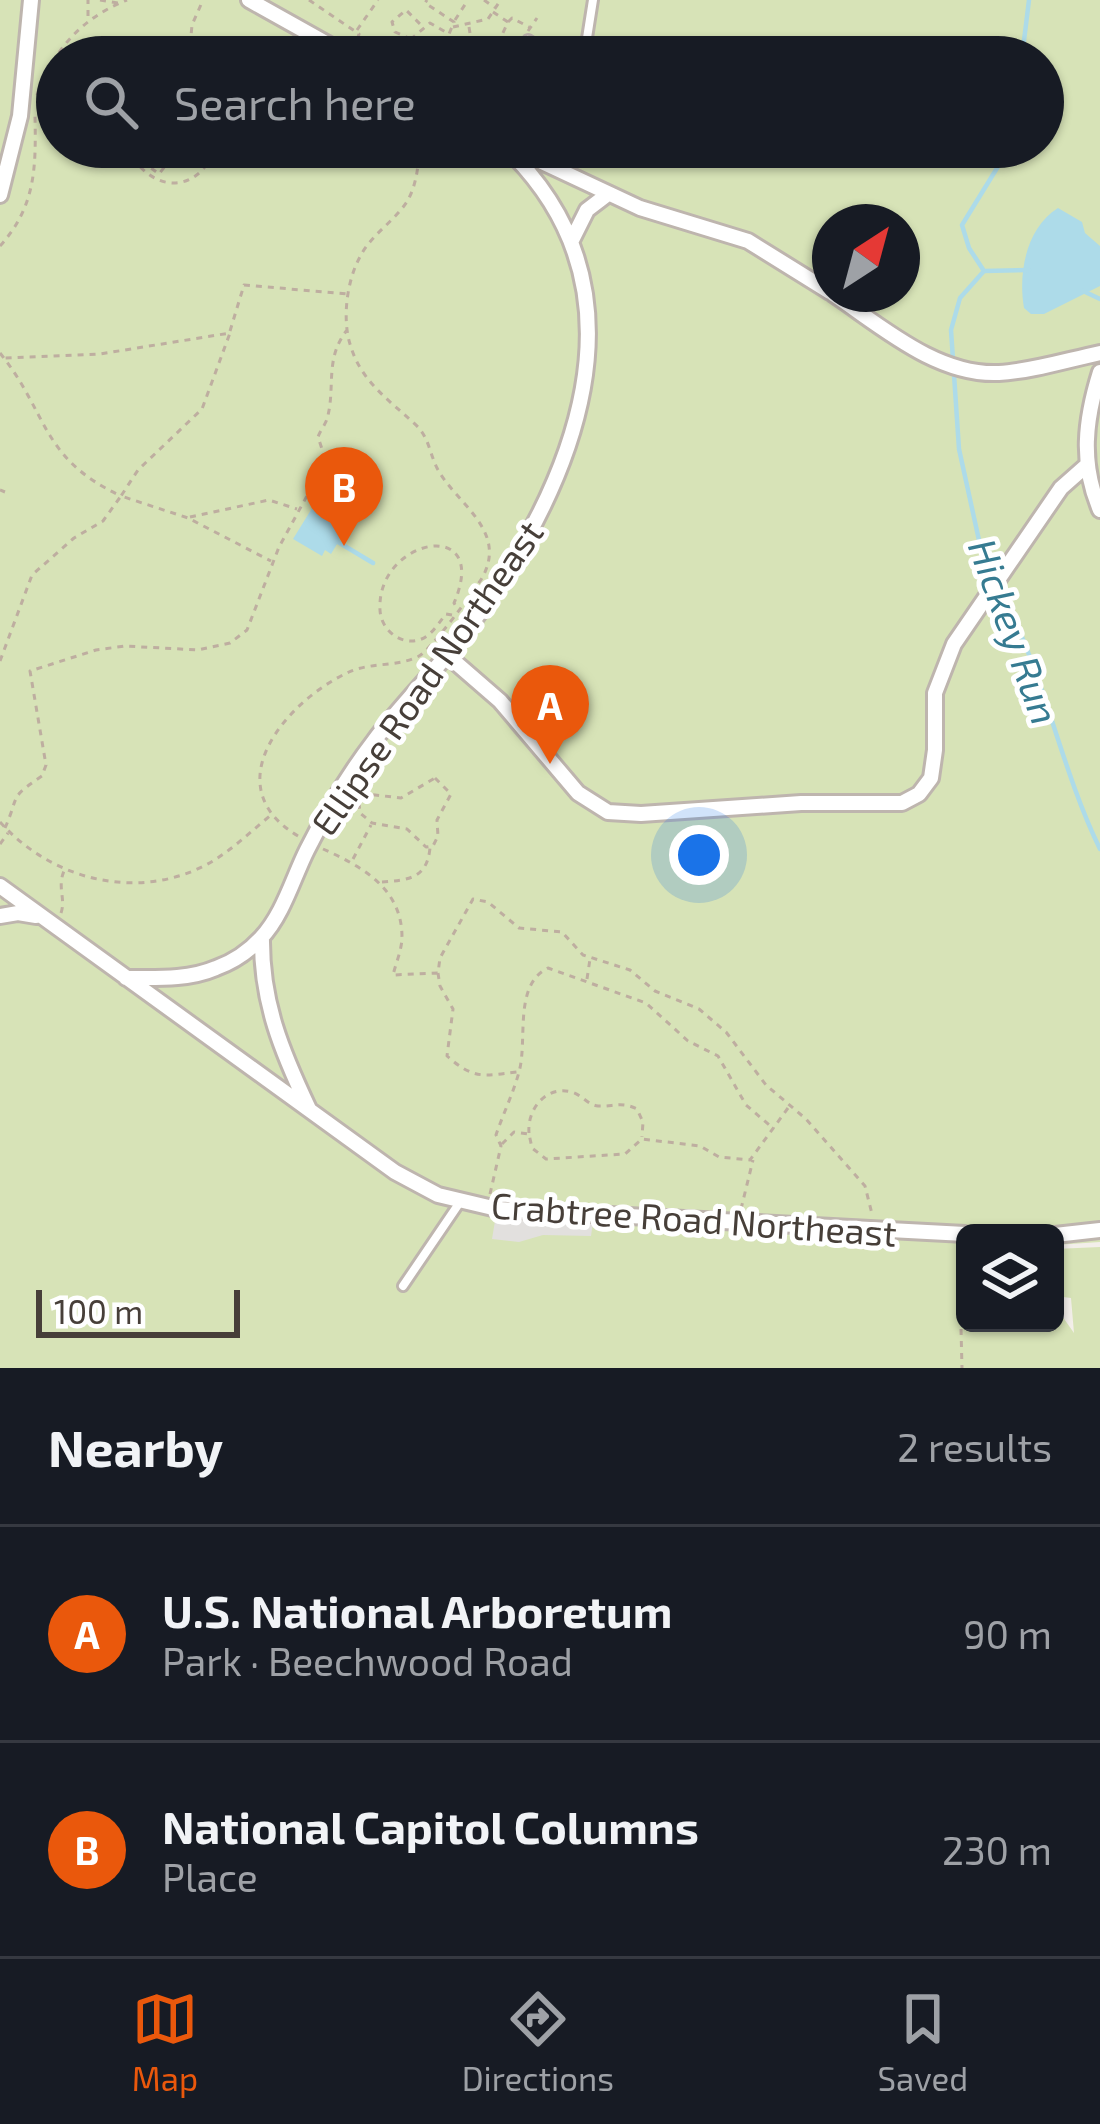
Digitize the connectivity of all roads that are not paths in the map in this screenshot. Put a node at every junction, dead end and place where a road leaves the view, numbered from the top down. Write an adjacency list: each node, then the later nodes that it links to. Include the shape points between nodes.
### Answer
1 (31, 0): 9 (street, via 20,116)
2 (249, 0): 4 (street)
3 (593, 0): 5 (lane)
4 (333, 36)
5 (587, 36)
6 (526, 168): 10 (street, Ellipse Road Northeast)
7 (552, 168): 8 (street)
8 (608, 194): 10 (street, via 587,210); 11 (street, via 735,235)
9 (0, 195)
10 (572, 240): 17 (street, Ellipse Road Northeast, via 589,322 574,429 523,546)
11 (812, 282)
12 (861, 312): 13 (street, via 932,357 981,372)
13 (1100, 353)
14 (1100, 372): 15 (street, via 1087,421)
15 (1087, 465): 16 (street); 17 (street, via 1068,478 954,644 937,685 931,778 914,798 887,806 608,812 578,794 508,710)
16 (1100, 510)
17 (446, 655): 21 (street, Ellipse Road Northeast, via 349,776)
18 (1, 888): 20 (street, Crabtree Road Northeast)
19 (0, 916): 20 (street)
20 (49, 921): 22 (street, Crabtree Road Northeast)
21 (262, 937): 22 (street, Ellipse Road Northeast, via 212,970); 23 (street, via 267,1007)
22 (126, 978): 23 (street, Crabtree Road Northeast)
23 (311, 1112): 24 (street, Crabtree Road Northeast, via 423,1189)
24 (461, 1201): 26 (street, Crabtree Road Northeast); 28 (lane)
25 (1100, 1231): 27 (street)
26 (956, 1234)
27 (1064, 1234)
28 (403, 1286)

